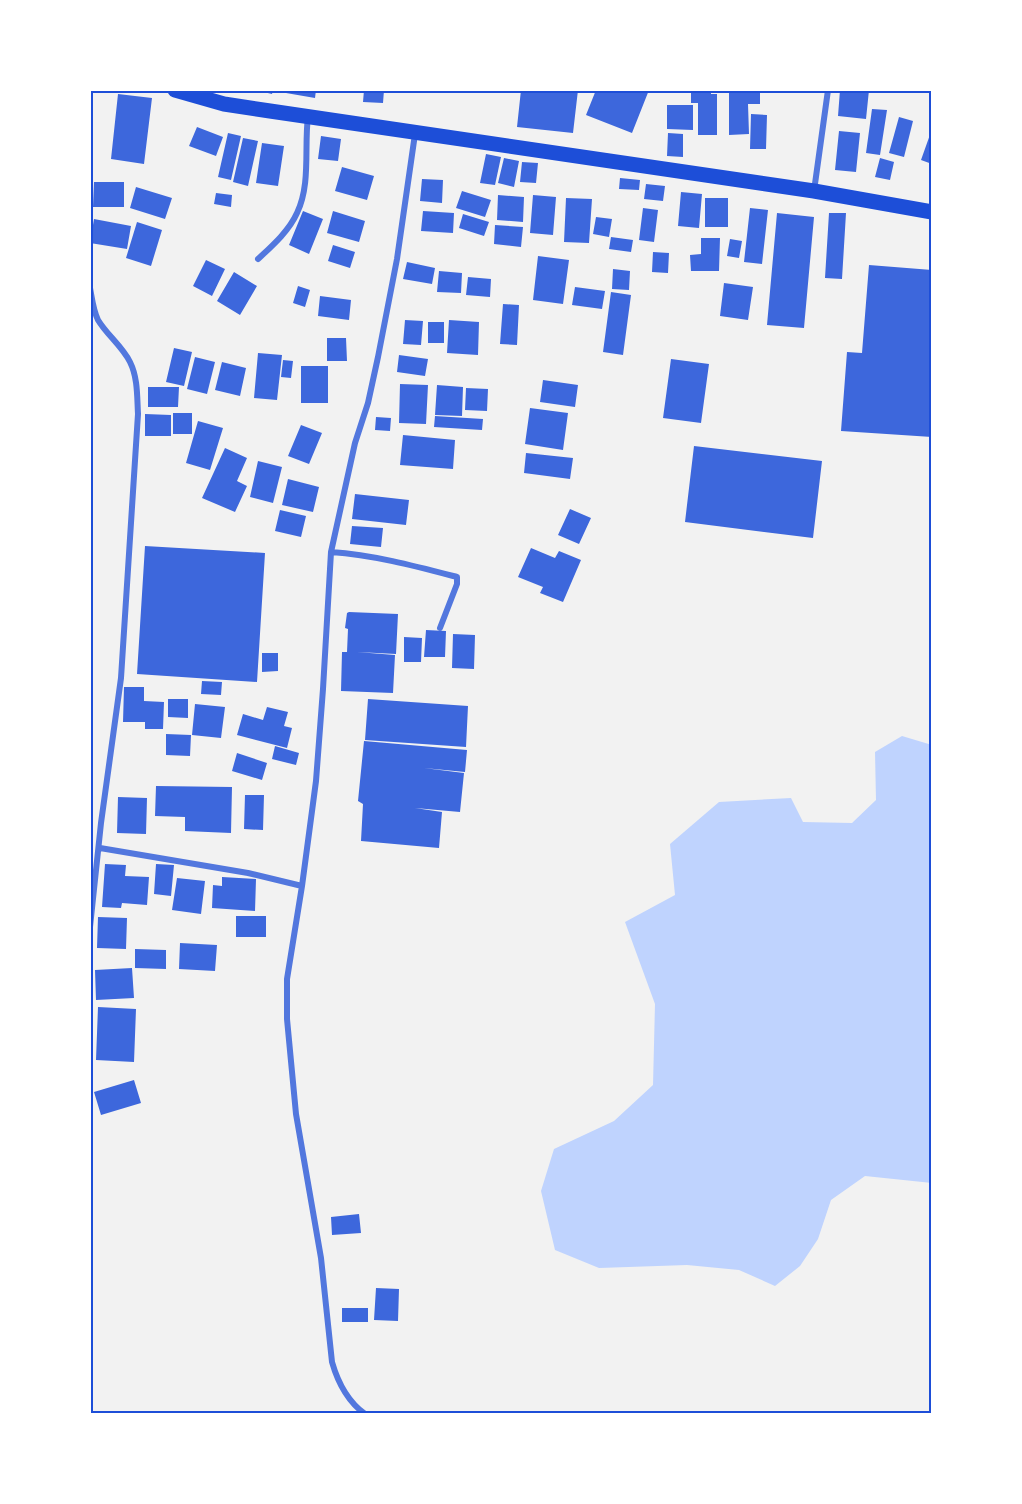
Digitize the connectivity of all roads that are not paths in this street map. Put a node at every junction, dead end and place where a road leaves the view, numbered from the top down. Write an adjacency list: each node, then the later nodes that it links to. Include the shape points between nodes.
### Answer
1 (174, 90): 3 (main road, via 224,104)
2 (828, 90): 5 (street)
3 (308, 116): 4 (main road); 7 (street, via 305,179 297,213)
4 (415, 134): 5 (main road); 9 (street, via 385,324)
5 (814, 191): 6 (main road)
6 (932, 212)
7 (258, 259)
8 (90, 288): 11 (street, via 99,321 117,341 133,371 138,414 122,678)
9 (331, 552): 10 (street, via 353,553 457,577); 12 (street, via 316,781)
10 (440, 628)
11 (100, 848): 12 (street); 13 (street)
12 (302, 886): 14 (street, via 286,1000 296,1114 321,1258 333,1362 345,1394)
13 (90, 927)
14 (365, 1414)

